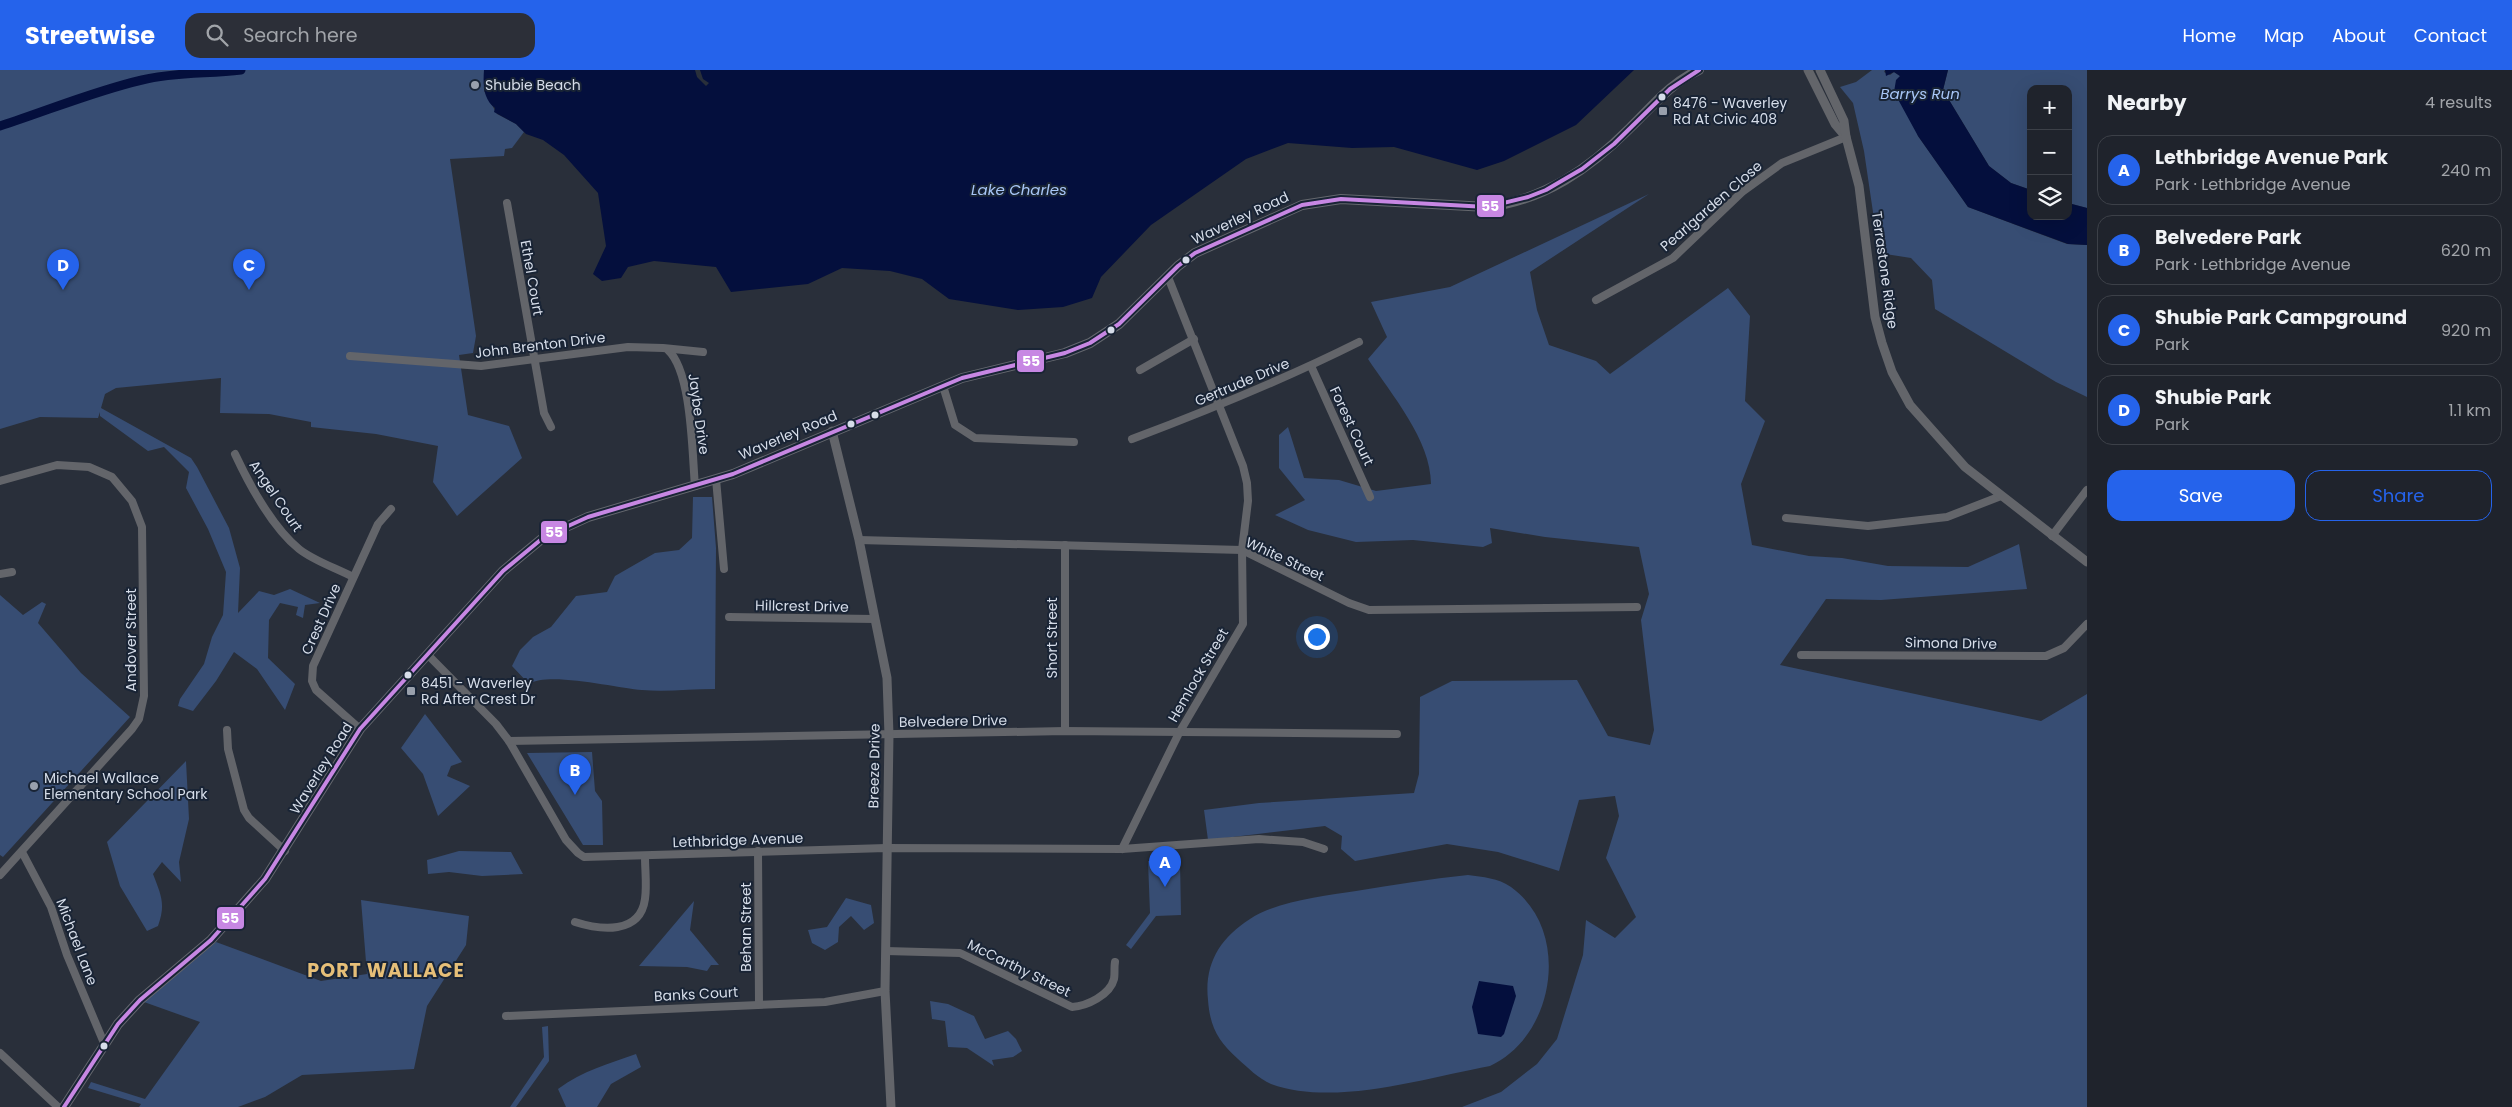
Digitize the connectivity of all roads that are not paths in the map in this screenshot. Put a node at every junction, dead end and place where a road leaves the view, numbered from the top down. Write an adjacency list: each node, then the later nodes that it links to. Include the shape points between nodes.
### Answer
1 (1699, 70): 6 (main road, Waverley Road, via 1663,94 1581,171 1541,193 1487,207 1341,200 1311,202 1208,246 1178,266)
2 (1808, 70): 4 (street, Terrastone Ridge)
3 (1820, 70): 4 (street, Terrastone Ridge, via 1841,113)
4 (1846, 137): 7 (street, Pearlgarden Close, via 1782,162 1742,192 1673,258); 27 (street, Terrastone Ridge, via 1859,186 1875,317 1892,372 1910,405 1943,446)
5 (507, 203): 13 (street, Ethel Court)
6 (1168, 277): 8 (street, Hemlock Street); 16 (main road, Waverley Road, via 1120,324 1090,343 1065,353 962,378)
7 (1596, 300)
8 (1194, 339): 15 (street); 17 (street, Hemlock Street)
9 (1359, 342): 14 (street, Gertrude Drive)
10 (668, 350): 11 (street, John Brenton Drive); 13 (street, John Brenton Drive, via 628,347); 25 (street, Jaybe Drive, via 680,370 686,397)
11 (703, 352)
12 (350, 356): 13 (street, John Brenton Drive, via 481,366)
13 (534, 358): 18 (street, Ethel Court, via 544,413)
14 (1311, 366): 17 (street, Gertrude Drive); 28 (street, Forest Court)
15 (1140, 370)
16 (943, 386): 19 (main road, Waverley Road); 21 (street, via 955,425 967,435 984,440)
17 (1217, 406): 20 (street, Gertrude Drive); 34 (street, Hemlock Street, via 1247,483)
18 (551, 427)
19 (832, 431): 23 (main road, Waverley Road); 32 (street, Breeze Drive)
20 (1132, 439)
21 (1074, 442)
22 (235, 454): 39 (street, Angel Court, via 246,476 290,540 306,553)
23 (716, 479): 25 (main road, Waverley Road); 36 (street)
24 (0, 480): 58 (street, Andover Street, via 57,465 89,467 112,477 123,488 138,512 142,527 144,696 139,719)
25 (695, 486): 44 (main road, Waverley Road, via 588,517 544,537 502,571)
26 (2087, 490): 31 (street)
27 (2001, 496): 30 (street, via 1947,517 1868,526); 31 (street, Terrastone Ridge)
28 (1370, 497)
29 (391, 509): 39 (street, Crest Drive, via 378,524)
30 (1786, 518)
31 (2052, 536): 35 (street, Terrastone Ridge)
32 (859, 540): 33 (street, White Street); 42 (street, Breeze Drive)
33 (1065, 545): 34 (street, White Street); 48 (street, Short Street)
34 (1242, 550): 40 (street, White Street, via 1348,603 1369,610); 49 (street, Hemlock Street, via 1243,624)
35 (2087, 562)
36 (724, 569)
37 (12, 572): 38 (street)
38 (0, 574)
39 (354, 577): 47 (street, Crest Drive, via 314,666 312,681 316,690)
40 (1637, 607)
41 (729, 617): 42 (street, Hillcrest Drive)
42 (875, 619): 51 (street, Breeze Drive, via 886,678)
43 (2087, 624): 45 (street, Simona Drive, via 2067,645 2050,655)
44 (428, 655): 47 (main road, Waverley Road); 52 (street, Lethbridge Avenue)
45 (1801, 655)
46 (227, 730): 56 (street, via 228,749 244,810)
47 (360, 730): 56 (main road, Waverley Road)
48 (1065, 731): 49 (street, Belvedere Drive); 51 (street, Belvedere Drive)
49 (1179, 733): 50 (street, Belvedere Drive); 54 (street, Hemlock Street)
50 (1397, 734)
51 (889, 735): 52 (street, Belvedere Drive); 53 (street, Breeze Drive)
52 (509, 741): 59 (street, Lethbridge Avenue, via 566,840 578,853 591,858)
53 (886, 848): 54 (street, Lethbridge Avenue); 57 (street, Lethbridge Avenue); 62 (street, Breeze Drive)
54 (1122, 849): 55 (street, Lethbridge Avenue, via 1259,839 1303,842)
55 (1324, 849)
56 (285, 851): 67 (main road, Waverley Road, via 231,920 140,1000)
57 (758, 851): 59 (street, Lethbridge Avenue); 65 (street, Behan Street)
58 (22, 852): 60 (street, Andover Street); 67 (street, Michael Lane, via 51,907 67,955)
59 (645, 857): 61 (street, via 645,901 634,920 608,929)
60 (0, 875)
61 (575, 922)
62 (886, 951): 63 (street, McCarthy Street, via 960,952 1072,1007 1083,1006 1105,992 1114,980); 64 (street, Breeze Drive)
63 (1115, 962)
64 (886, 991): 65 (street, Banks Court, via 825,1002); 71 (street, Breeze Drive)
65 (759, 1003): 66 (street, Banks Court)
66 (506, 1016)
67 (104, 1043): 70 (main road, Waverley Road)
68 (0, 1053): 69 (street)
69 (58, 1107)
70 (64, 1107)
71 (891, 1107)

